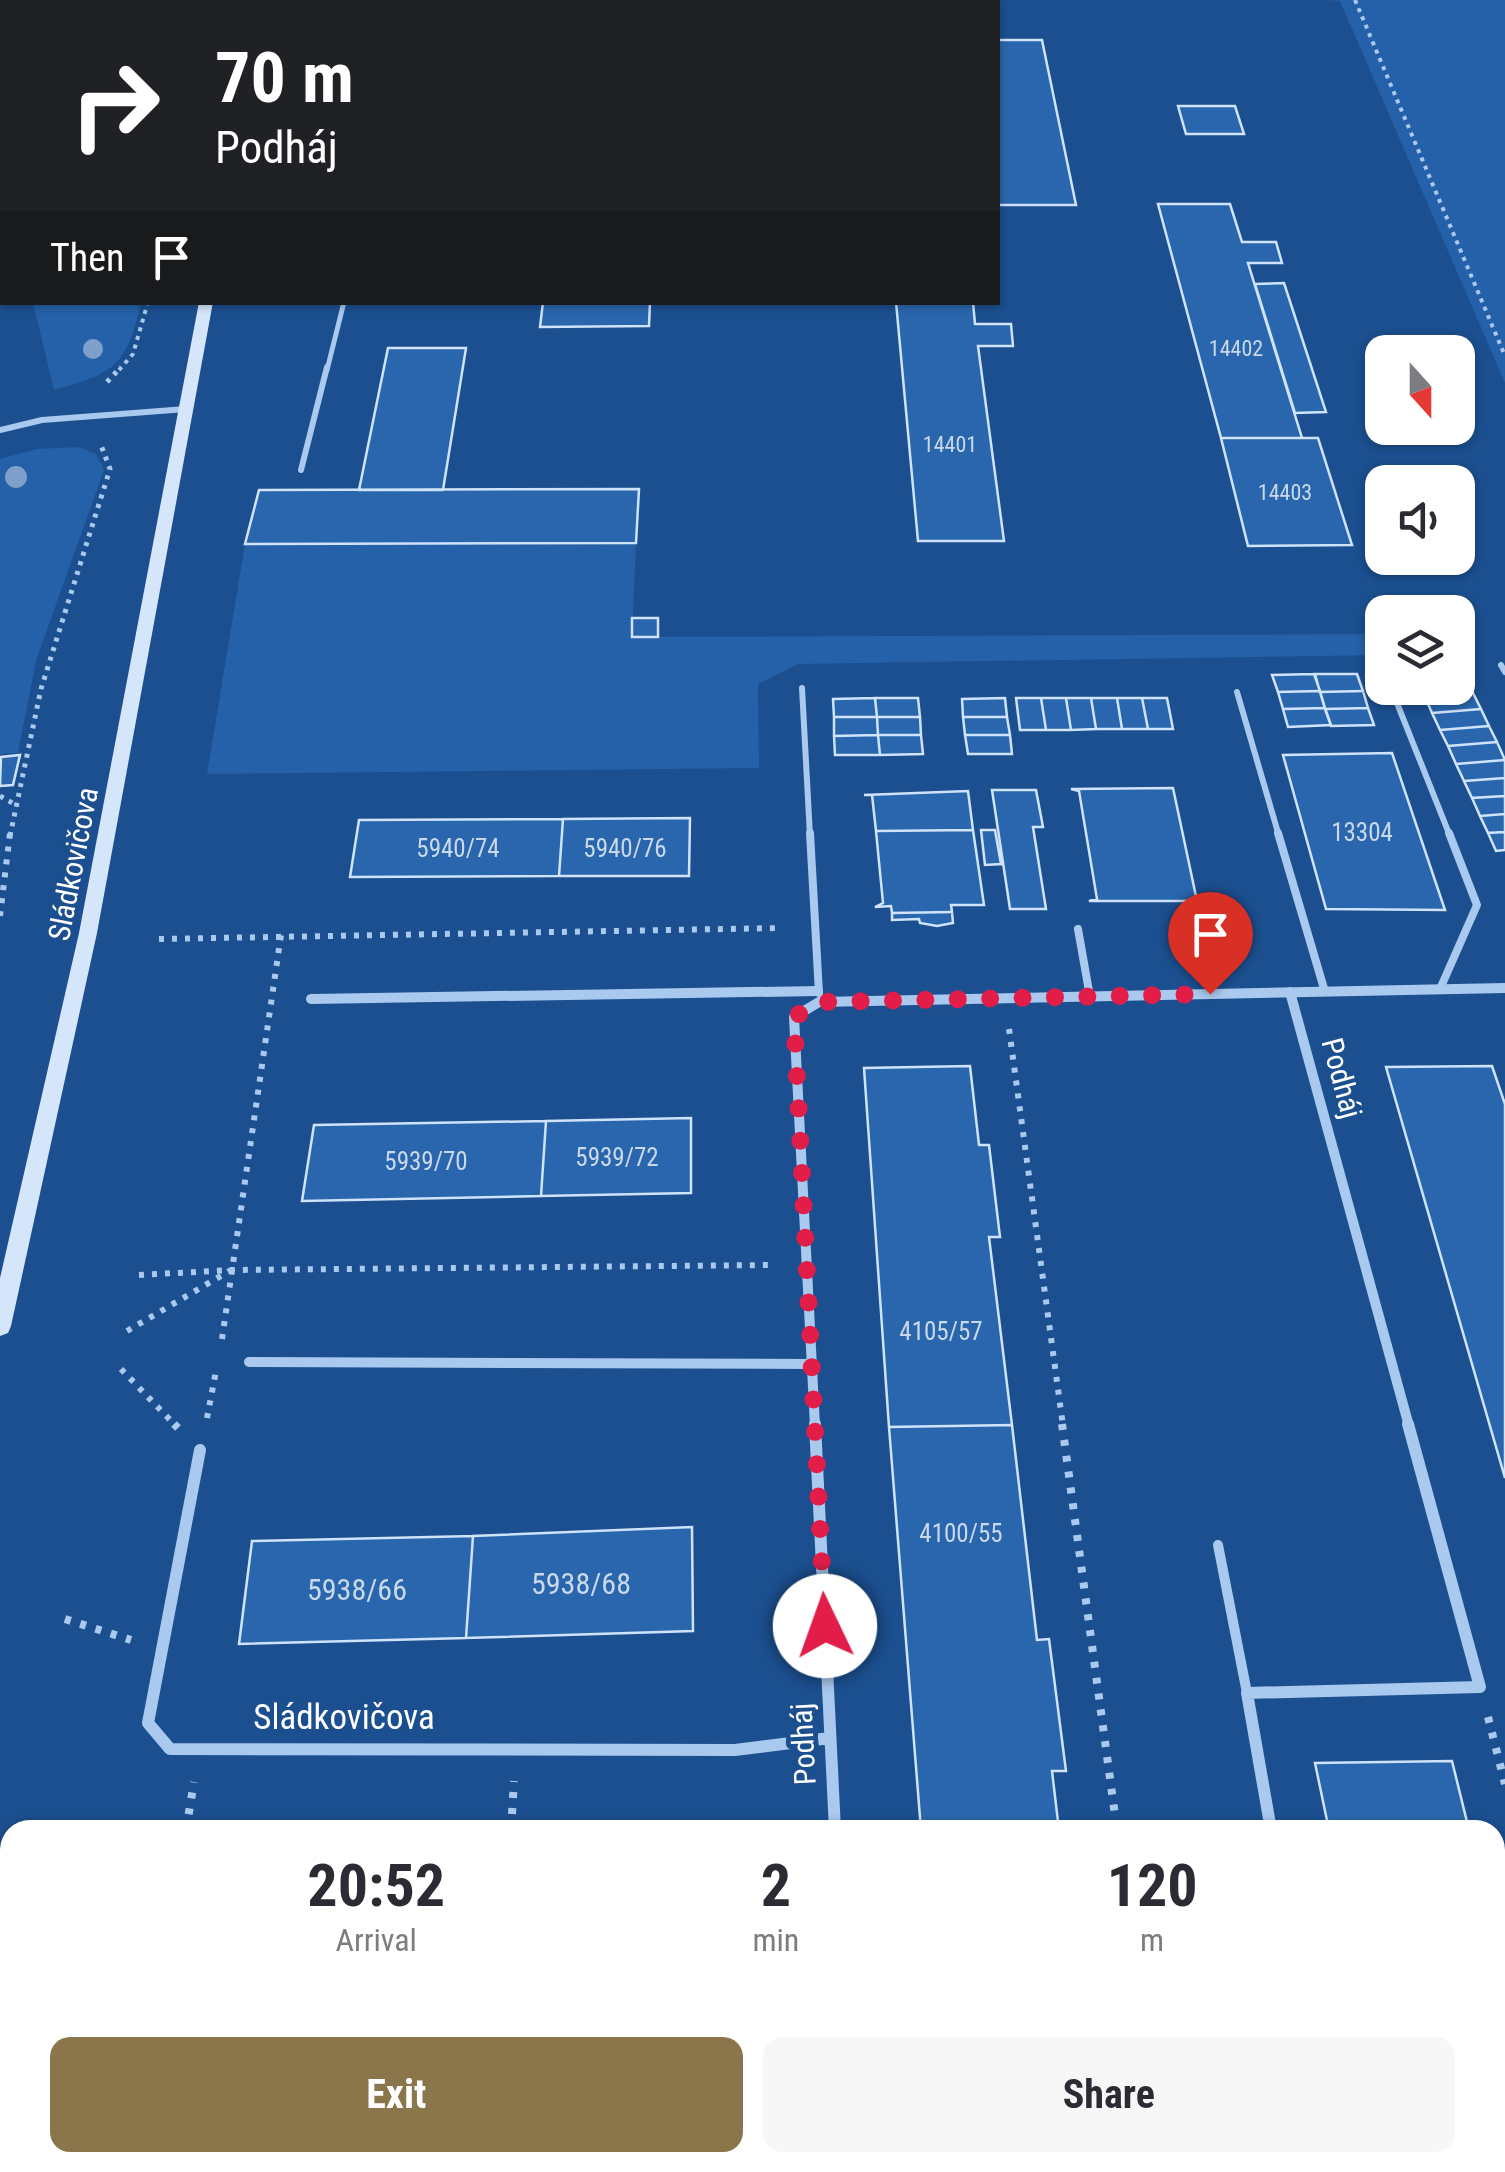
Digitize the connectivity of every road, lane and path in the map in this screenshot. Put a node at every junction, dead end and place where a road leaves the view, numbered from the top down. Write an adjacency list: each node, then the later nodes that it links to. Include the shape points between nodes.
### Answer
1 (1355, 0): 5 (path)
2 (147, 305): 7 (path, via 134,354 107,378)
3 (205, 305): 6 (main road, Sládkovičova)
4 (343, 305): 9 (lane)
5 (1505, 356)
6 (186, 409): 7 (lane); 28 (main road, Sládkovičova, via 88,933)
7 (105, 414): 8 (lane); 14 (path, via 100,449 110,469 46,662)
8 (0, 430)
9 (301, 470)
10 (802, 688): 16 (lane)
11 (1237, 692): 23 (lane)
12 (1398, 705): 21 (lane, via 1477,905)
13 (0, 796): 14 (path)
14 (16, 805): 15 (path)
15 (0, 916)
16 (815, 928): 18 (path); 24 (lane)
17 (1078, 930): 25 (lane)
18 (281, 935): 19 (path); 30 (path)
19 (159, 939)
20 (1505, 988): 21 (street, Podháj)
21 (1440, 990): 23 (street, Podháj)
22 (1290, 992): 23 (street, Podháj); 25 (street, Podháj); 43 (street, Podháj)
23 (1324, 992)
24 (819, 996): 26 (street, Podháj); 27 (street); 29 (street, Podháj, via 794,1017)
25 (1090, 997): 26 (street, Podháj)
26 (1004, 998): 50 (path)
27 (311, 999)
28 (10, 1246): 32 (main road, Sládkovičova)
29 (808, 1265): 30 (path); 37 (street, Podháj)
30 (232, 1270): 31 (path); 33 (path); 34 (path)
31 (139, 1275)
32 (0, 1326)
33 (128, 1331)
34 (222, 1341)
35 (219, 1359): 39 (path)
36 (248, 1362): 37 (street)
37 (812, 1364): 45 (street, Podháj)
38 (121, 1369): 39 (path)
39 (200, 1450): 42 (street, Sládkovičova)
40 (1218, 1545): 44 (lane)
41 (65, 1618): 42 (path)
42 (161, 1650): 46 (street, Sládkovičova, via 148,1723 170,1750)
43 (1480, 1687): 44 (street); 47 (path)
44 (1247, 1693): 51 (street)
45 (830, 1738): 46 (street, Sládkovičova, via 735,1750); 49 (street, Podháj)
46 (199, 1750): 48 (path)
47 (1505, 1784)
48 (188, 1820)
49 (834, 1820)
50 (1116, 1820)
51 (1269, 1820)

